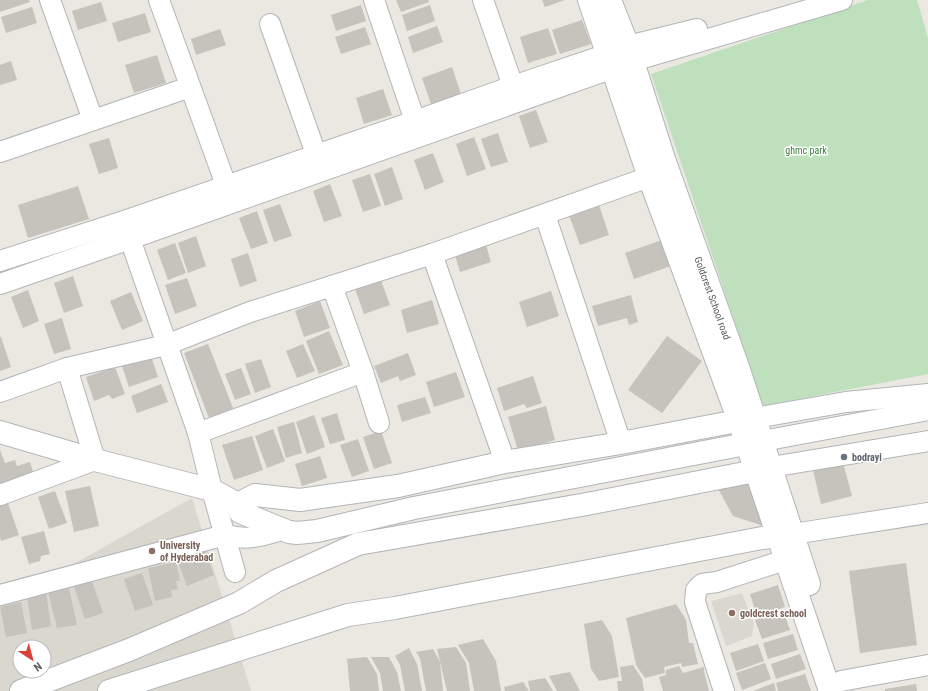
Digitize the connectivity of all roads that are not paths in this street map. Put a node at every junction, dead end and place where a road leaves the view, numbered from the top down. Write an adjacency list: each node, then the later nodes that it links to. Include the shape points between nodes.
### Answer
1 (50, 0): 14 (street)
2 (159, 0): 13 (street)
3 (374, 0): 15 (street)
4 (483, 0): 12 (street)
5 (589, 0): 11 (street, Goldcrest School road)
6 (610, 0): 10 (street, Goldcrest School road)
7 (820, 0): 10 (street)
8 (842, 0): 10 (street)
9 (270, 24): 17 (street)
10 (631, 54): 11 (street); 32 (street, Goldcrest School road)
11 (610, 61): 12 (street); 18 (street, Goldcrest School road); 21 (street)
12 (513, 86): 15 (street)
13 (190, 87): 14 (street); 19 (street)
14 (93, 120): 16 (street)
15 (415, 121): 17 (street)
16 (0, 152)
17 (316, 154): 19 (street)
18 (649, 176): 20 (street); 32 (street, Goldcrest School road)
19 (226, 185): 23 (street)
20 (545, 215): 22 (street); 38 (street)
21 (130, 239): 24 (street); 26 (street)
22 (432, 254): 25 (street); 40 (street)
23 (0, 261)
24 (0, 284)
25 (332, 286): 26 (street, via 250,312); 28 (street)
26 (166, 345): 27 (street); 35 (street)
27 (67, 368): 29 (street); 39 (street)
28 (363, 372): 33 (street); 35 (street)
29 (0, 392)
30 (928, 394): 32 (street, via 846,402)
31 (928, 410): 37 (street)
32 (747, 419): 37 (street, Goldcrest School road); 38 (street)
33 (379, 423)
34 (0, 432): 39 (street)
35 (198, 433): 42 (street)
36 (928, 441): 41 (street)
37 (755, 442): 41 (street, Goldcrest School road); 46 (street, via 414,508 317,531 297,533)
38 (621, 444): 40 (street)
39 (95, 460): 42 (street); 43 (street)
40 (505, 462): 44 (street, via 398,486 300,500 255,496)
41 (763, 469): 48 (street, Goldcrest School road); 54 (street, via 587,504 358,544 276,581 239,603 128,650)
42 (212, 490): 44 (street); 47 (street)
43 (0, 495)
44 (238, 504): 46 (street, via 240,512)
45 (928, 512): 48 (street)
46 (282, 530): 47 (street, via 243,539)
47 (225, 535): 50 (street); 51 (street)
48 (785, 535): 49 (street); 53 (street); 55 (street, via 348,615)
49 (785, 560): 53 (street); 56 (street, via 717,582 702,584 696,590 695,602)
50 (235, 572)
51 (0, 595)
52 (928, 665): 53 (street)
53 (838, 688)
54 (21, 691)
55 (109, 691)
56 (724, 691)

